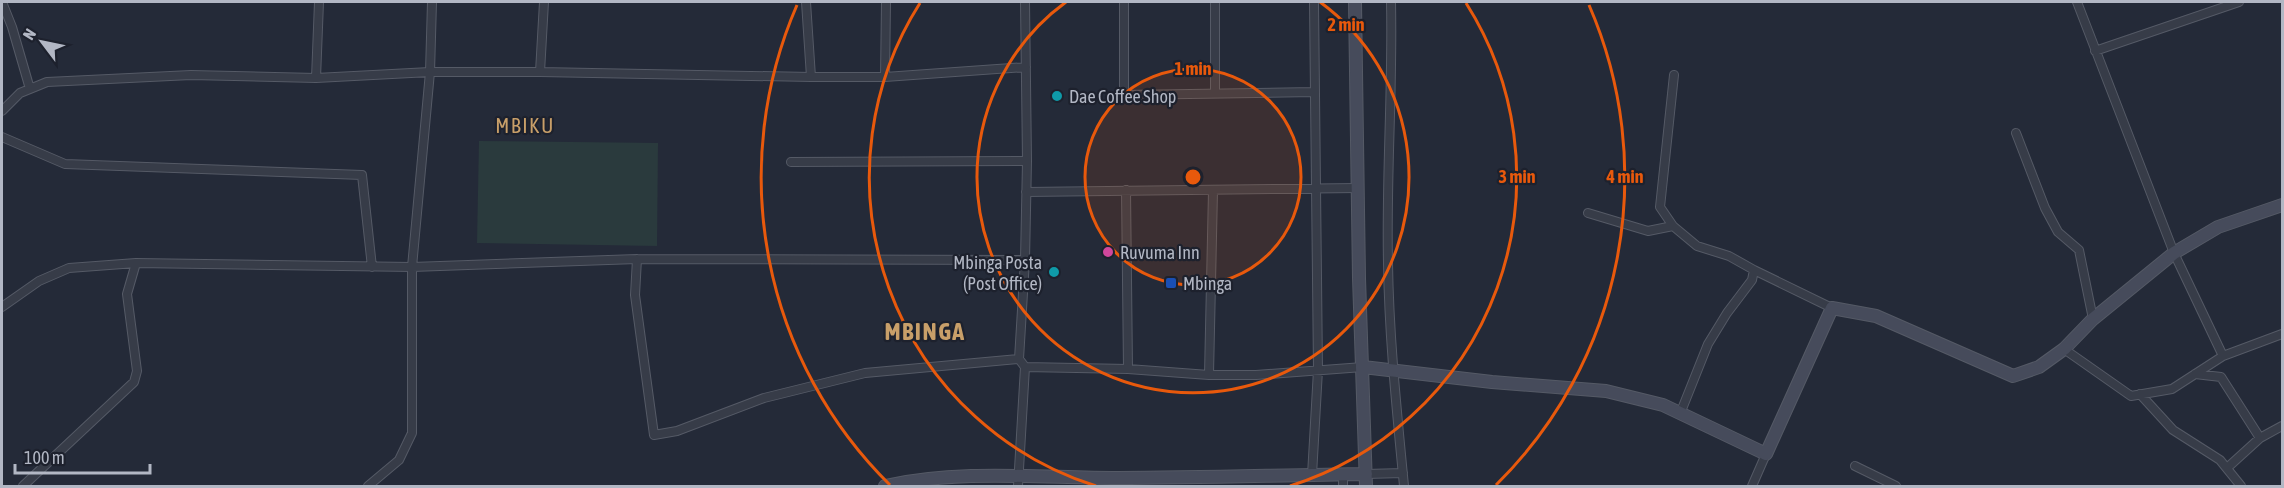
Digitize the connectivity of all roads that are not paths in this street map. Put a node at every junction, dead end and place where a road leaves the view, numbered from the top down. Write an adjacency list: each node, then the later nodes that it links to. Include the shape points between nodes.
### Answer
1 (2, 2): 23 (street)
2 (319, 2): 22 (street)
3 (432, 2): 17 (street)
4 (544, 2): 18 (street)
5 (806, 2): 20 (street)
6 (886, 2): 21 (street)
7 (1025, 2): 16 (street)
8 (1124, 2): 25 (street, via 1124,95)
9 (1215, 2): 25 (street)
10 (1314, 2): 24 (street)
11 (1355, 2): 31 (street)
12 (1391, 2): 57 (street, via 1388,262)
13 (2077, 2): 15 (street)
14 (2239, 2): 15 (street)
15 (2095, 51): 39 (street)
16 (1026, 67): 21 (street); 29 (street)
17 (430, 72): 18 (street); 22 (street); 44 (street)
18 (540, 72): 20 (street)
19 (1674, 75): 38 (street, via 1660,207)
20 (811, 77): 21 (street)
21 (885, 77)
22 (316, 78): 23 (street, via 191,75 47,82)
23 (30, 89): 26 (street)
24 (1314, 92): 25 (street); 33 (street)
25 (1215, 93)
26 (2, 111)
27 (2016, 133): 48 (street, via 2044,208 2058,232 2079,250)
28 (2, 136): 43 (street, via 65,164 362,175)
29 (1027, 161): 30 (street); 35 (street)
30 (791, 162)
31 (1358, 188): 33 (street); 54 (street)
32 (1126, 190): 34 (street); 35 (street); 55 (street)
33 (1315, 190): 34 (street); 56 (street)
34 (1213, 191): 59 (street)
35 (1026, 192): 41 (street)
36 (2283, 205): 39 (street, via 2218,227)
37 (1588, 213): 38 (street, via 1648,231)
38 (1673, 226): 45 (street, via 1696,246 1729,256)
39 (2174, 253): 48 (street); 51 (street)
40 (637, 259): 41 (street); 44 (street); 52 (street, via 635,295 654,435 676,431 764,398 865,373)
41 (1025, 260): 52 (street)
42 (136, 263): 43 (street); 46 (street, via 69,268 39,281); 73 (street, via 127,294 137,371 134,382)
43 (372, 267): 44 (street)
44 (412, 267): 74 (street, via 412,433 399,460)
45 (1754, 270): 47 (street); 61 (street, via 1752,280 1708,344)
46 (2, 307)
47 (1832, 308): 50 (street, via 1876,316 2013,376 2039,367); 64 (street)
48 (2093, 319): 50 (street)
49 (2283, 334): 51 (street)
50 (2064, 349): 60 (street, via 2131,396)
51 (2223, 356): 58 (street)
52 (1019, 359): 53 (street)
53 (1025, 367): 55 (street); 71 (street)
54 (1363, 367): 56 (street); 57 (street); 70 (street)
55 (1128, 369): 59 (street)
56 (1318, 370): 59 (street); 68 (street)
57 (1393, 371): 61 (street, via 1606,391 1663,405); 67 (street)
58 (2194, 374): 60 (street, via 2172,389); 63 (street, via 2221,376)
59 (1209, 375)
60 (2140, 394): 66 (street, via 2173,430)
61 (1680, 414): 64 (street)
62 (2283, 426): 63 (street)
63 (2260, 438): 66 (street)
64 (1766, 453): 77 (street)
65 (1855, 466): 78 (street)
66 (2227, 468): 79 (street)
67 (1403, 473): 70 (street); 76 (street)
68 (1312, 475): 69 (street); 72 (street)
69 (1343, 480): 70 (street)
70 (1366, 480)
71 (1018, 481): 72 (street); 75 (street, via 965,477)
72 (1119, 482)
73 (23, 486)
74 (368, 486)
75 (885, 486)
76 (1404, 486)
77 (1752, 486)
78 (1896, 486)
79 (2241, 486)

